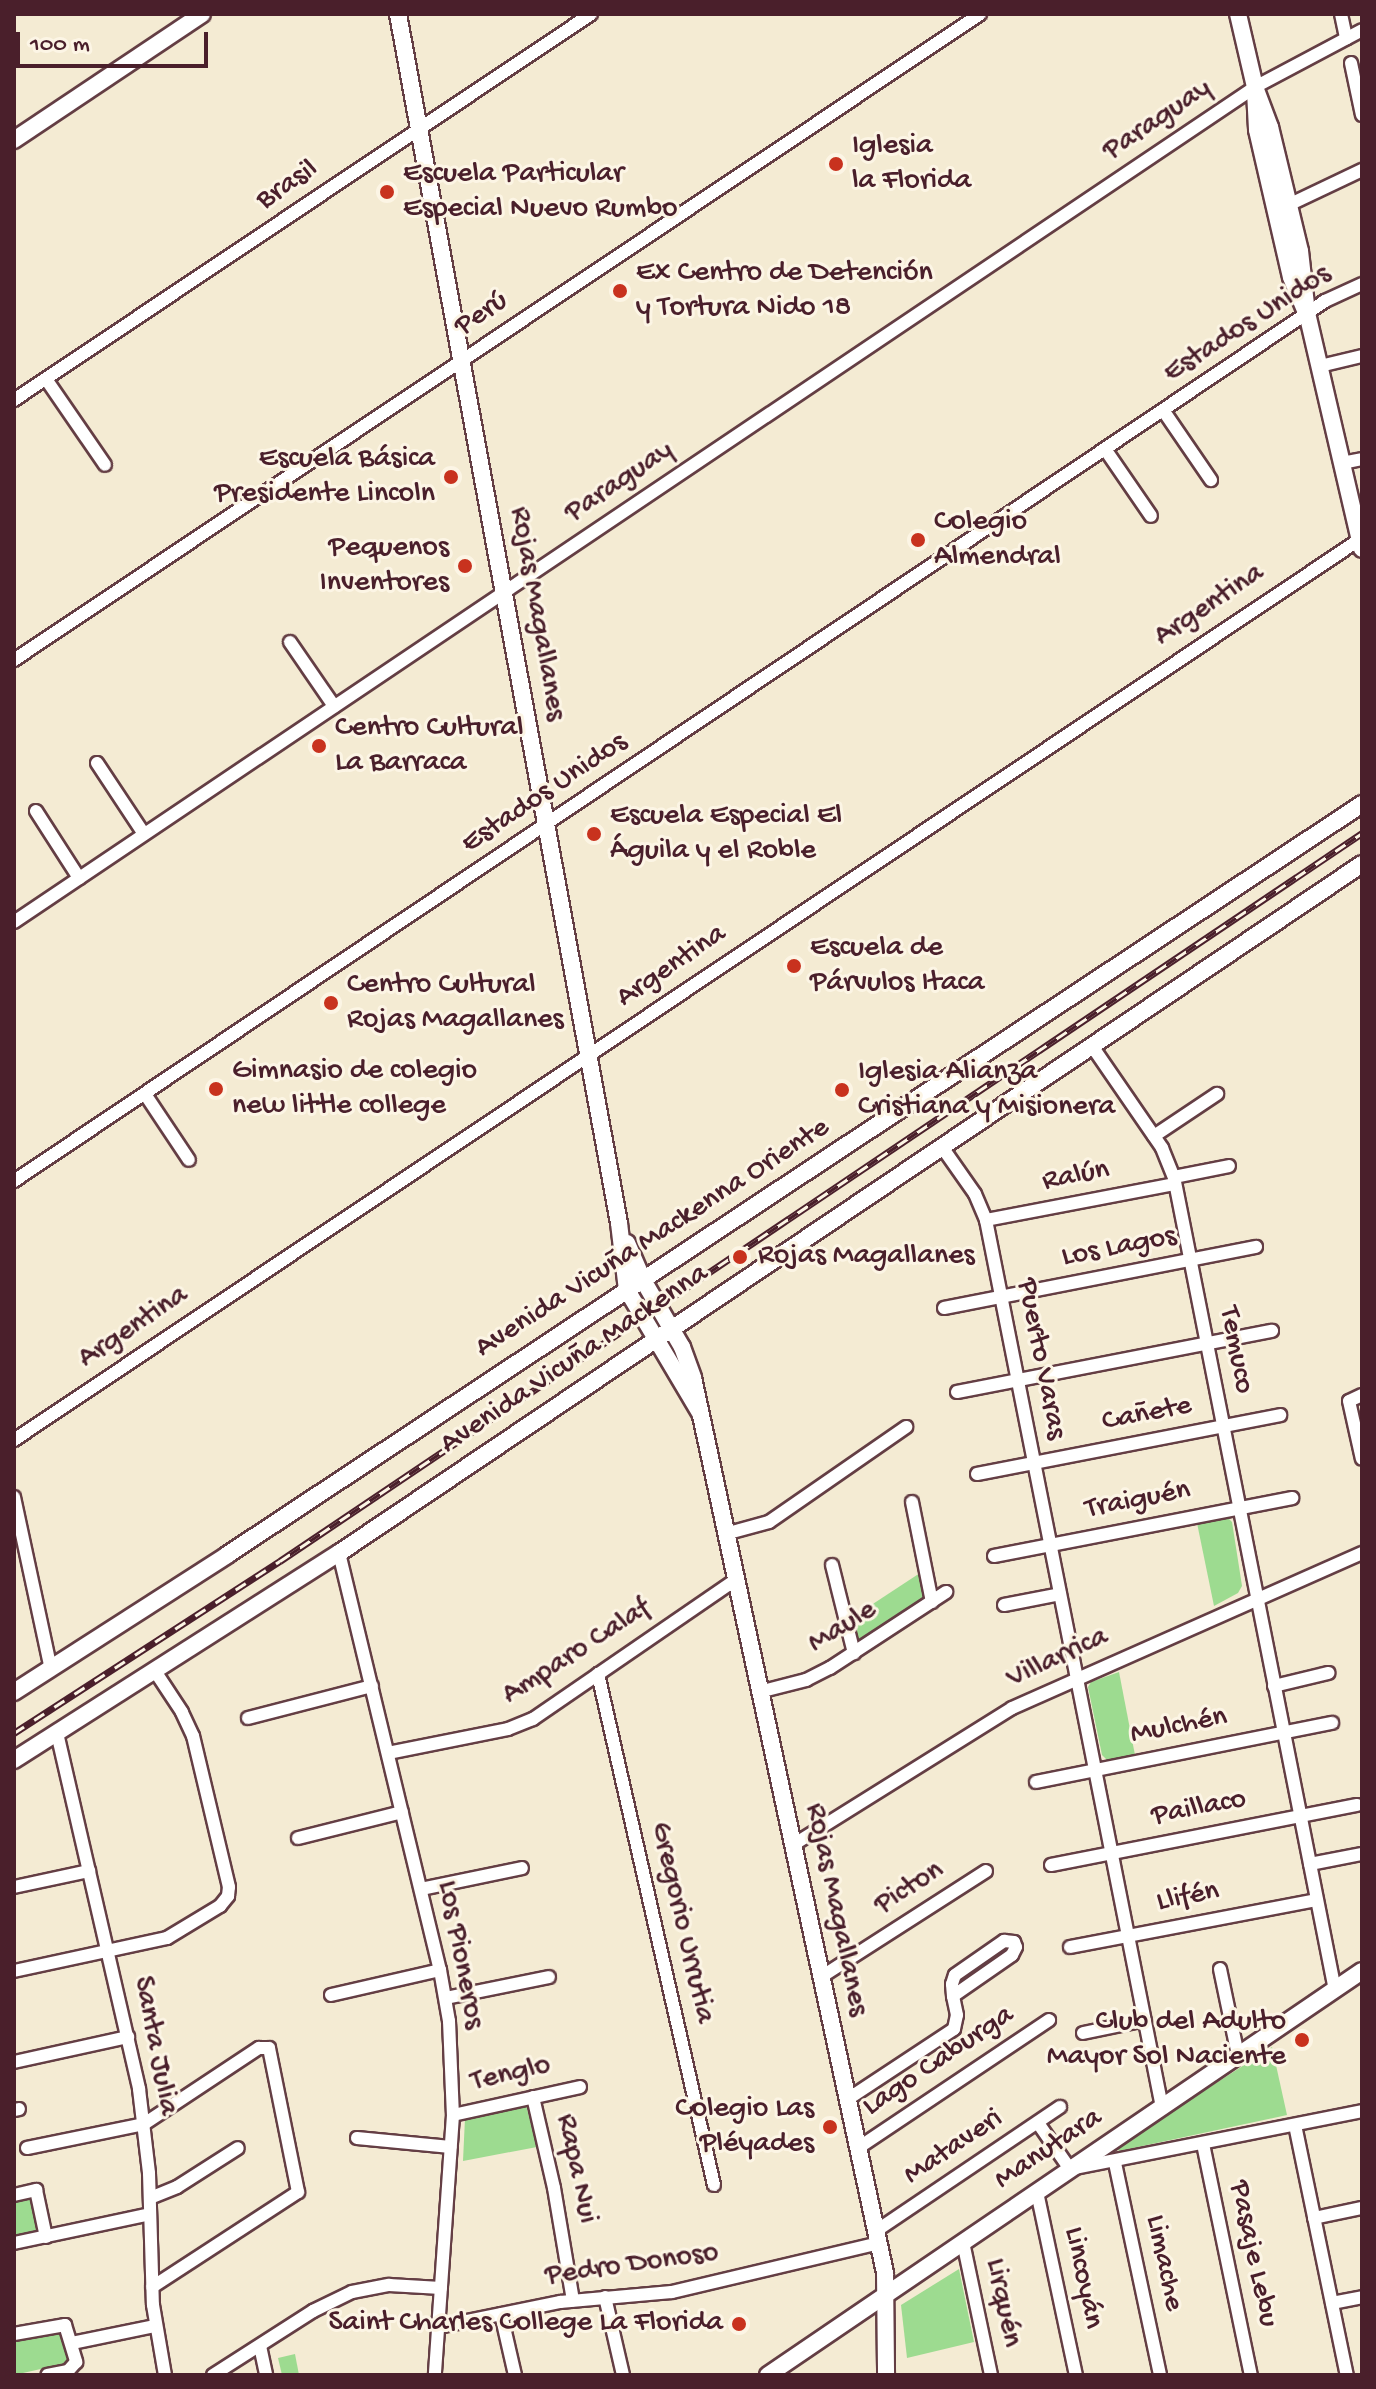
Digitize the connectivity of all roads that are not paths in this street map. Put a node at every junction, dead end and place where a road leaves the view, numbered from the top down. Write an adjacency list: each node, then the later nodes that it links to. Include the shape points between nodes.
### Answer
1 (202, 14): 13 (main road)
2 (398, 14): 12 (main road, Rojas Magallanes)
3 (591, 14): 12 (street, Brasil)
4 (980, 14): 19 (street, Perú)
5 (1238, 14): 10 (main road)
6 (1341, 14): 8 (street)
7 (1362, 30): 8 (street, Paraguay)
8 (1346, 38): 10 (street, Paraguay)
9 (1351, 63): 11 (street)
10 (1255, 87): 15 (main road, via 1257,130); 31 (street, Paraguay)
11 (1362, 115)
12 (419, 129): 19 (main road, Rojas Magallanes); 21 (street, Brasil)
13 (14, 140)
14 (1362, 170): 15 (street)
15 (1282, 208): 17 (main road, via 1294,286)
16 (1362, 284): 17 (street, Estados Unidos)
17 (1307, 313): 20 (main road); 23 (street, Estados Unidos)
18 (1362, 356): 20 (street)
19 (461, 360): 31 (main road, Rojas Magallanes); 33 (street, Perú)
20 (1320, 366): 26 (main road)
21 (46, 379): 22 (street, Brasil); 27 (street)
22 (14, 400)
23 (1163, 410): 24 (street, Estados Unidos); 28 (street, Estados Unidos)
24 (1105, 449): 29 (street); 38 (street, Estados Unidos)
25 (1362, 459): 26 (street)
26 (1342, 463): 30 (main road)
27 (105, 465)
28 (1211, 480)
29 (1151, 516)
30 (1361, 542): 44 (street, Argentina)
31 (504, 592): 34 (street, Paraguay); 38 (main road, Rojas Magallanes)
32 (290, 642): 34 (street)
33 (14, 660)
34 (334, 706): 39 (street, Paraguay)
35 (97, 763): 39 (street)
36 (1362, 804): 57 (main road, Avenida Vicuña Mackenna Oriente)
37 (36, 811): 41 (street)
38 (546, 824): 44 (main road, Rojas Magallanes); 45 (street, Estados Unidos)
39 (144, 834): 41 (street, Paraguay)
40 (1362, 864): 43 (main road, Avenida Vicuña Mackenna)
41 (79, 878): 42 (street, Paraguay)
42 (16, 915)
43 (1092, 1046): 47 (street, Temuco); 48 (main road, Avenida Vicuña Mackenna)
44 (587, 1056): 54 (main road, Rojas Magallanes); 70 (street, Argentina)
45 (145, 1094): 49 (street); 52 (street, Estados Unidos)
46 (1217, 1094): 47 (street)
47 (1154, 1136): 51 (street, Temuco)
48 (942, 1147): 53 (street, Puerto Varas, via 975,1194); 62 (main road, Avenida Vicuña Mackenna)
49 (189, 1160)
50 (1229, 1166): 51 (street, Ralún)
51 (1174, 1180): 53 (street, Ralún); 56 (street, Temuco)
52 (14, 1181)
53 (986, 1220): 59 (street, Puerto Varas)
54 (619, 1223): 57 (main road, Rojas Magallanes); 58 (main road, Rojas Magallanes)
55 (1256, 1247): 56 (street, Los Lagos)
56 (1190, 1260): 59 (street, Los Lagos); 63 (street, Temuco)
57 (643, 1280): 58 (main road, Avenida Vicuña Mackenna Oriente); 62 (main road, Rojas Magallanes)
58 (627, 1290): 62 (main road, Rojas Magallanes); 91 (main road, Avenida Vicuña Mackenna Oriente)
59 (1002, 1297): 60 (street, Los Lagos); 64 (street, Puerto Varas)
60 (944, 1308)
61 (1272, 1331): 63 (street)
62 (664, 1334): 78 (main road, Rojas Magallanes, via 700,1413); 80 (main road, Avenida Vicuña Mackenna)
63 (1207, 1343): 64 (street); 68 (street, Temuco)
64 (1018, 1380): 65 (street); 72 (street, Puerto Varas)
65 (957, 1392)
66 (1362, 1395): 71 (street, via 1349,1401)
67 (1280, 1415): 68 (street, Cañete)
68 (1223, 1426): 72 (street, Cañete); 77 (street, Temuco)
69 (906, 1427): 78 (street, via 769,1522)
70 (14, 1440)
71 (1362, 1459)
72 (1034, 1463): 73 (street, Cañete); 79 (street, Puerto Varas)
73 (977, 1474)
74 (14, 1497): 91 (street)
75 (1292, 1498): 77 (street, Traiguén)
76 (912, 1502): 88 (street)
77 (1239, 1508): 79 (street, Traiguén); 87 (street, Temuco)
78 (725, 1534): 84 (main road, Rojas Magallanes)
79 (1051, 1545): 82 (street, Traiguén); 86 (street, Puerto Varas)
80 (339, 1553): 92 (main road, Avenida Vicuña Mackenna); 96 (street, Los Pioneros)
81 (1362, 1553): 87 (street, Villarrica)
82 (994, 1556)
83 (832, 1565): 90 (street)
84 (735, 1580): 94 (street, Amparo Calaf); 99 (main road, Rojas Magallanes)
85 (946, 1592): 88 (street, Maule)
86 (1060, 1594): 89 (street); 95 (street, Puerto Varas)
87 (1257, 1600): 95 (street, Villarrica); 97 (street, Temuco)
88 (932, 1602): 90 (street, Maule)
89 (1004, 1605)
90 (854, 1653): 99 (street, Maule, via 806,1680)
91 (51, 1669): 98 (main road, Avenida Vicuña Mackenna Oriente)
92 (155, 1671): 102 (main road, Avenida Vicuña Mackenna); 125 (street, via 193,1736 229,1892 224,1904 173,1935)
93 (1328, 1673): 97 (street)
94 (598, 1674): 104 (street, Amparo Calaf, via 522,1724); 160 (street, Gregorio Urrutia)
95 (1077, 1677): 106 (street, Puerto Varas); 112 (street, Villarrica, via 992,1719)
96 (372, 1686): 100 (street); 104 (street, Los Pioneros)
97 (1274, 1686): 103 (street, Temuco)
98 (14, 1692)
99 (759, 1692): 112 (main road, Rojas Magallanes)
100 (248, 1718)
101 (1332, 1723): 103 (street, Mulchén)
102 (57, 1733): 105 (main road, Avenida Vicuña Mackenna); 118 (street, Santa Julia)
103 (1284, 1733): 106 (street, Mulchén); 110 (street, Temuco)
104 (388, 1753): 109 (street, Los Pioneros)
105 (14, 1760)
106 (1095, 1771): 107 (street, Mulchén); 113 (street, Puerto Varas)
107 (1036, 1782)
108 (1357, 1805): 110 (street, Paillaco)
109 (402, 1812): 111 (street); 121 (street, Los Pioneros)
110 (1300, 1816): 113 (street, Paillaco); 115 (street, Temuco)
111 (298, 1838)
112 (793, 1845): 131 (main road, Rojas Magallanes)
113 (1112, 1852): 116 (street, Paillaco); 123 (street, Puerto Varas)
114 (1362, 1854): 115 (street)
115 (1310, 1864): 122 (street, Temuco)
116 (1051, 1865)
117 (522, 1868): 121 (street)
118 (89, 1871): 120 (street); 125 (street, Santa Julia)
119 (986, 1871): 131 (street, Picton)
120 (14, 1887)
121 (421, 1889): 127 (street, Los Pioneros)
122 (1317, 1900): 123 (street, Llifén); 132 (street, Temuco)
123 (1128, 1936): 124 (street, Llifén); 137 (street, Puerto Varas)
124 (1070, 1947)
125 (108, 1951): 128 (street); 139 (street, Santa Julia)
126 (1220, 1969): 140 (street)
127 (440, 1970): 133 (street); 135 (street, Los Pioneros)
128 (14, 1971)
129 (1362, 1971): 132 (main road, Manutara)
130 (549, 1977): 135 (street)
131 (821, 1977): 144 (main road, Rojas Magallanes)
132 (1335, 1990): 140 (main road, Manutara)
133 (331, 1995)
134 (953, 1996): 134 (street, via 955,1975 1004,1941 1014,1942 1012,1955); 144 (street, via 954,2029)
135 (446, 1998): 148 (street, Los Pioneros)
136 (1049, 2020): 157 (street, Lago Caburga)
137 (1145, 2020): 138 (street); 146 (street, Puerto Varas)
138 (1083, 2033)
139 (128, 2037): 141 (street); 150 (street, Santa Julia)
140 (1238, 2055): 146 (main road, Manutara)
141 (14, 2062)
142 (580, 2087): 143 (street, Tenglo)
143 (533, 2097): 148 (street, Tenglo); 176 (street, Rapa Nui)
144 (848, 2099): 157 (main road, Rojas Magallanes)
145 (1060, 2107): 149 (street, Mataveri)
146 (1162, 2107): 159 (main road, Manutara)
147 (1362, 2111): 151 (street)
148 (453, 2115): 154 (street, Los Pioneros)
149 (1038, 2123): 159 (street); 168 (street, Mataveri)
150 (144, 2124): 155 (street); 163 (street, Santa Julia); 171 (street, via 267,2046 298,2192)
151 (1295, 2125): 153 (street); 166 (street)
152 (357, 2138): 154 (street)
153 (1203, 2144): 158 (street); 196 (street, Pasaje Lebu)
154 (451, 2147): 172 (street, Los Pioneros)
155 (27, 2148)
156 (238, 2148): 163 (street)
157 (858, 2148): 168 (main road, Rojas Magallanes)
158 (1115, 2163): 159 (street); 195 (street, Limache)
159 (1070, 2169): 161 (main road, Manutara)
160 (714, 2185)
161 (1037, 2192): 169 (main road, Manutara); 194 (street, Lincoyán)
162 (14, 2195): 167 (street, via 36,2190)
163 (150, 2198): 165 (street, Santa Julia)
164 (1362, 2208): 166 (street)
165 (150, 2214): 167 (street); 171 (street, Santa Julia)
166 (1314, 2218): 177 (street)
167 (46, 2237): 170 (street)
168 (878, 2237): 173 (main road, Rojas Magallanes); 174 (street, Pedro Donoso, via 672,2292)
169 (963, 2242): 173 (main road, Manutara); 193 (street, Lirquén)
170 (14, 2243)
171 (152, 2287): 179 (street, Santa Julia)
172 (441, 2288): 180 (street, Los Pioneros); 183 (street, via 389,2285 352,2292)
173 (887, 2294): 184 (main road, Manutara); 192 (main road, Rojas Magallanes)
174 (605, 2297): 176 (street, Pedro Donoso); 191 (street)
175 (1362, 2297): 177 (street)
176 (573, 2300): 178 (street, Pedro Donoso)
177 (1332, 2303): 197 (street)
178 (501, 2314): 180 (street, Pedro Donoso); 190 (street)
179 (155, 2326): 182 (street); 186 (street, Santa Julia)
180 (438, 2327): 189 (street, Los Pioneros)
181 (14, 2334): 182 (street, via 65,2325)
182 (72, 2343): 185 (street, via 73,2367)
183 (260, 2346): 187 (street); 188 (street)
184 (778, 2372)
185 (47, 2375)
186 (165, 2375)
187 (213, 2375)
188 (266, 2375)
189 (435, 2375)
190 (515, 2375)
191 (623, 2375)
192 (886, 2375)
193 (991, 2375)
194 (1076, 2375)
195 (1160, 2375)
196 (1251, 2375)
197 (1347, 2375)

